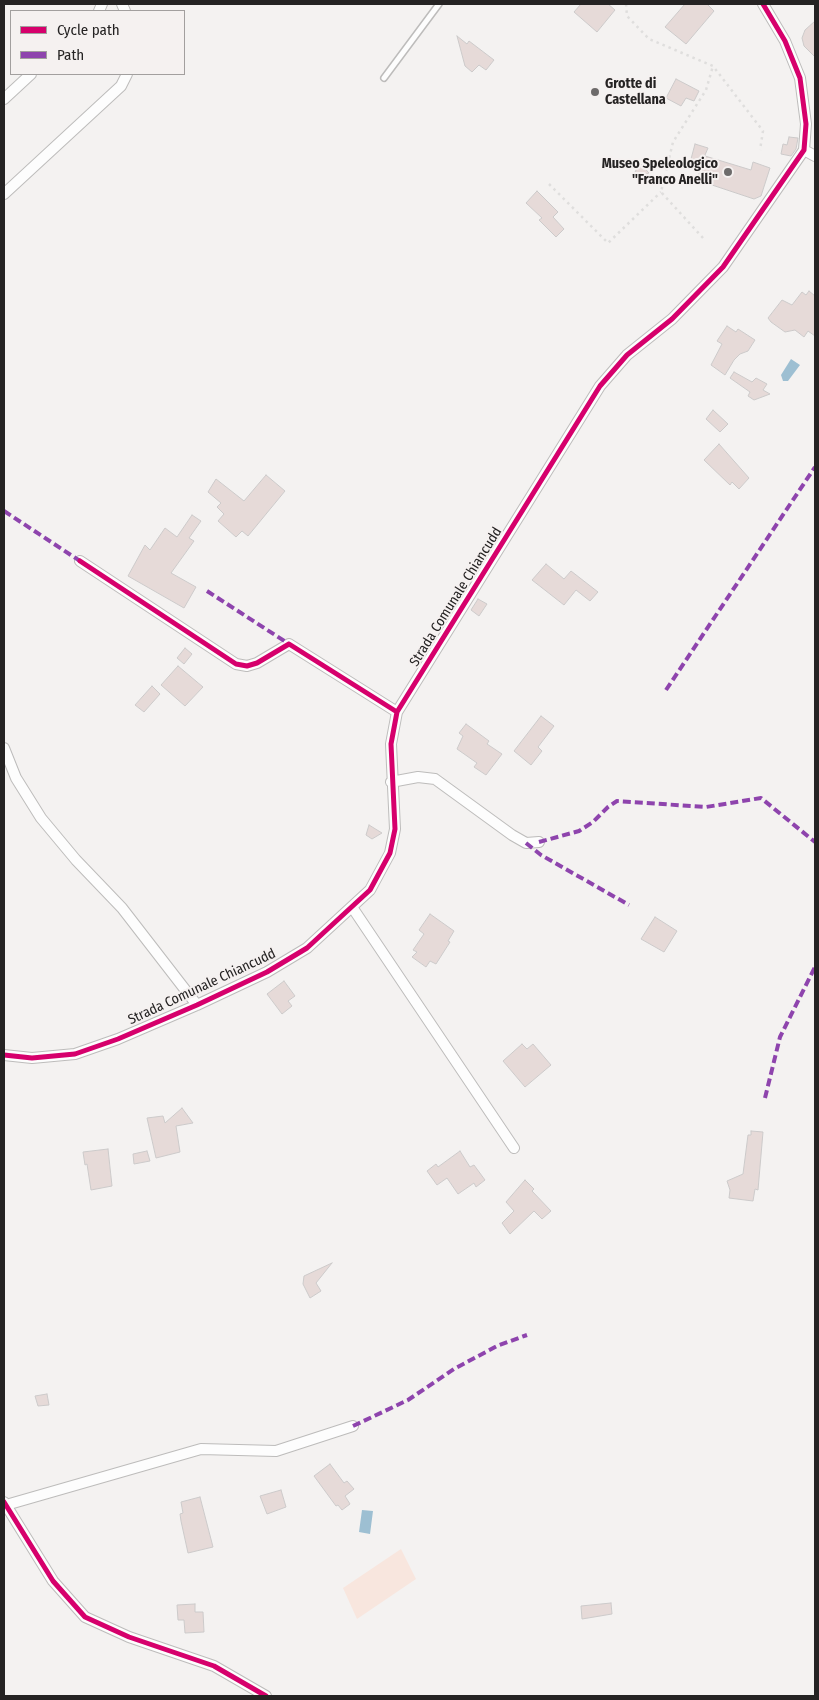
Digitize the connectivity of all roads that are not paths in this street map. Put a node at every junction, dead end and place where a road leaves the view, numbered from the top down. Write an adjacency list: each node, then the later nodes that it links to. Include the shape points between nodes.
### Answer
1 (439, 4): 5 (lane)
2 (763, 4): 7 (street, via 786,41 800,78 806,124)
3 (30, 75): 6 (street)
4 (126, 75): 9 (street, via 121,86)
5 (384, 78)
6 (4, 98)
7 (804, 150): 8 (street); 11 (street, Strada Comunale Chiancudd, via 723,267 672,319 626,355 600,386)
8 (815, 156)
9 (4, 194)
10 (80, 561): 11 (street, via 236,664 257,663 289,644)
11 (398, 712): 13 (street, Strada Comunale Chiancudd, via 391,744)
12 (4, 748): 16 (street, via 16,778 40,818 122,908)
13 (391, 782): 14 (street, via 418,777 435,779 512,835 526,843); 15 (street, Strada Comunale Chiancudd, via 395,829 390,853 370,890)
14 (539, 842)
15 (352, 907): 16 (street, Strada Comunale Chiancudd, via 307,948 267,972); 18 (street)
16 (197, 1005): 17 (street, Strada Comunale Chiancudd, via 75,1054 32,1058)
17 (4, 1055)
18 (514, 1148)
19 (353, 1426): 20 (street, via 276,1451 201,1449)
20 (5, 1503): 21 (street, via 53,1581 85,1617 129,1637 214,1666)
21 (266, 1696)

